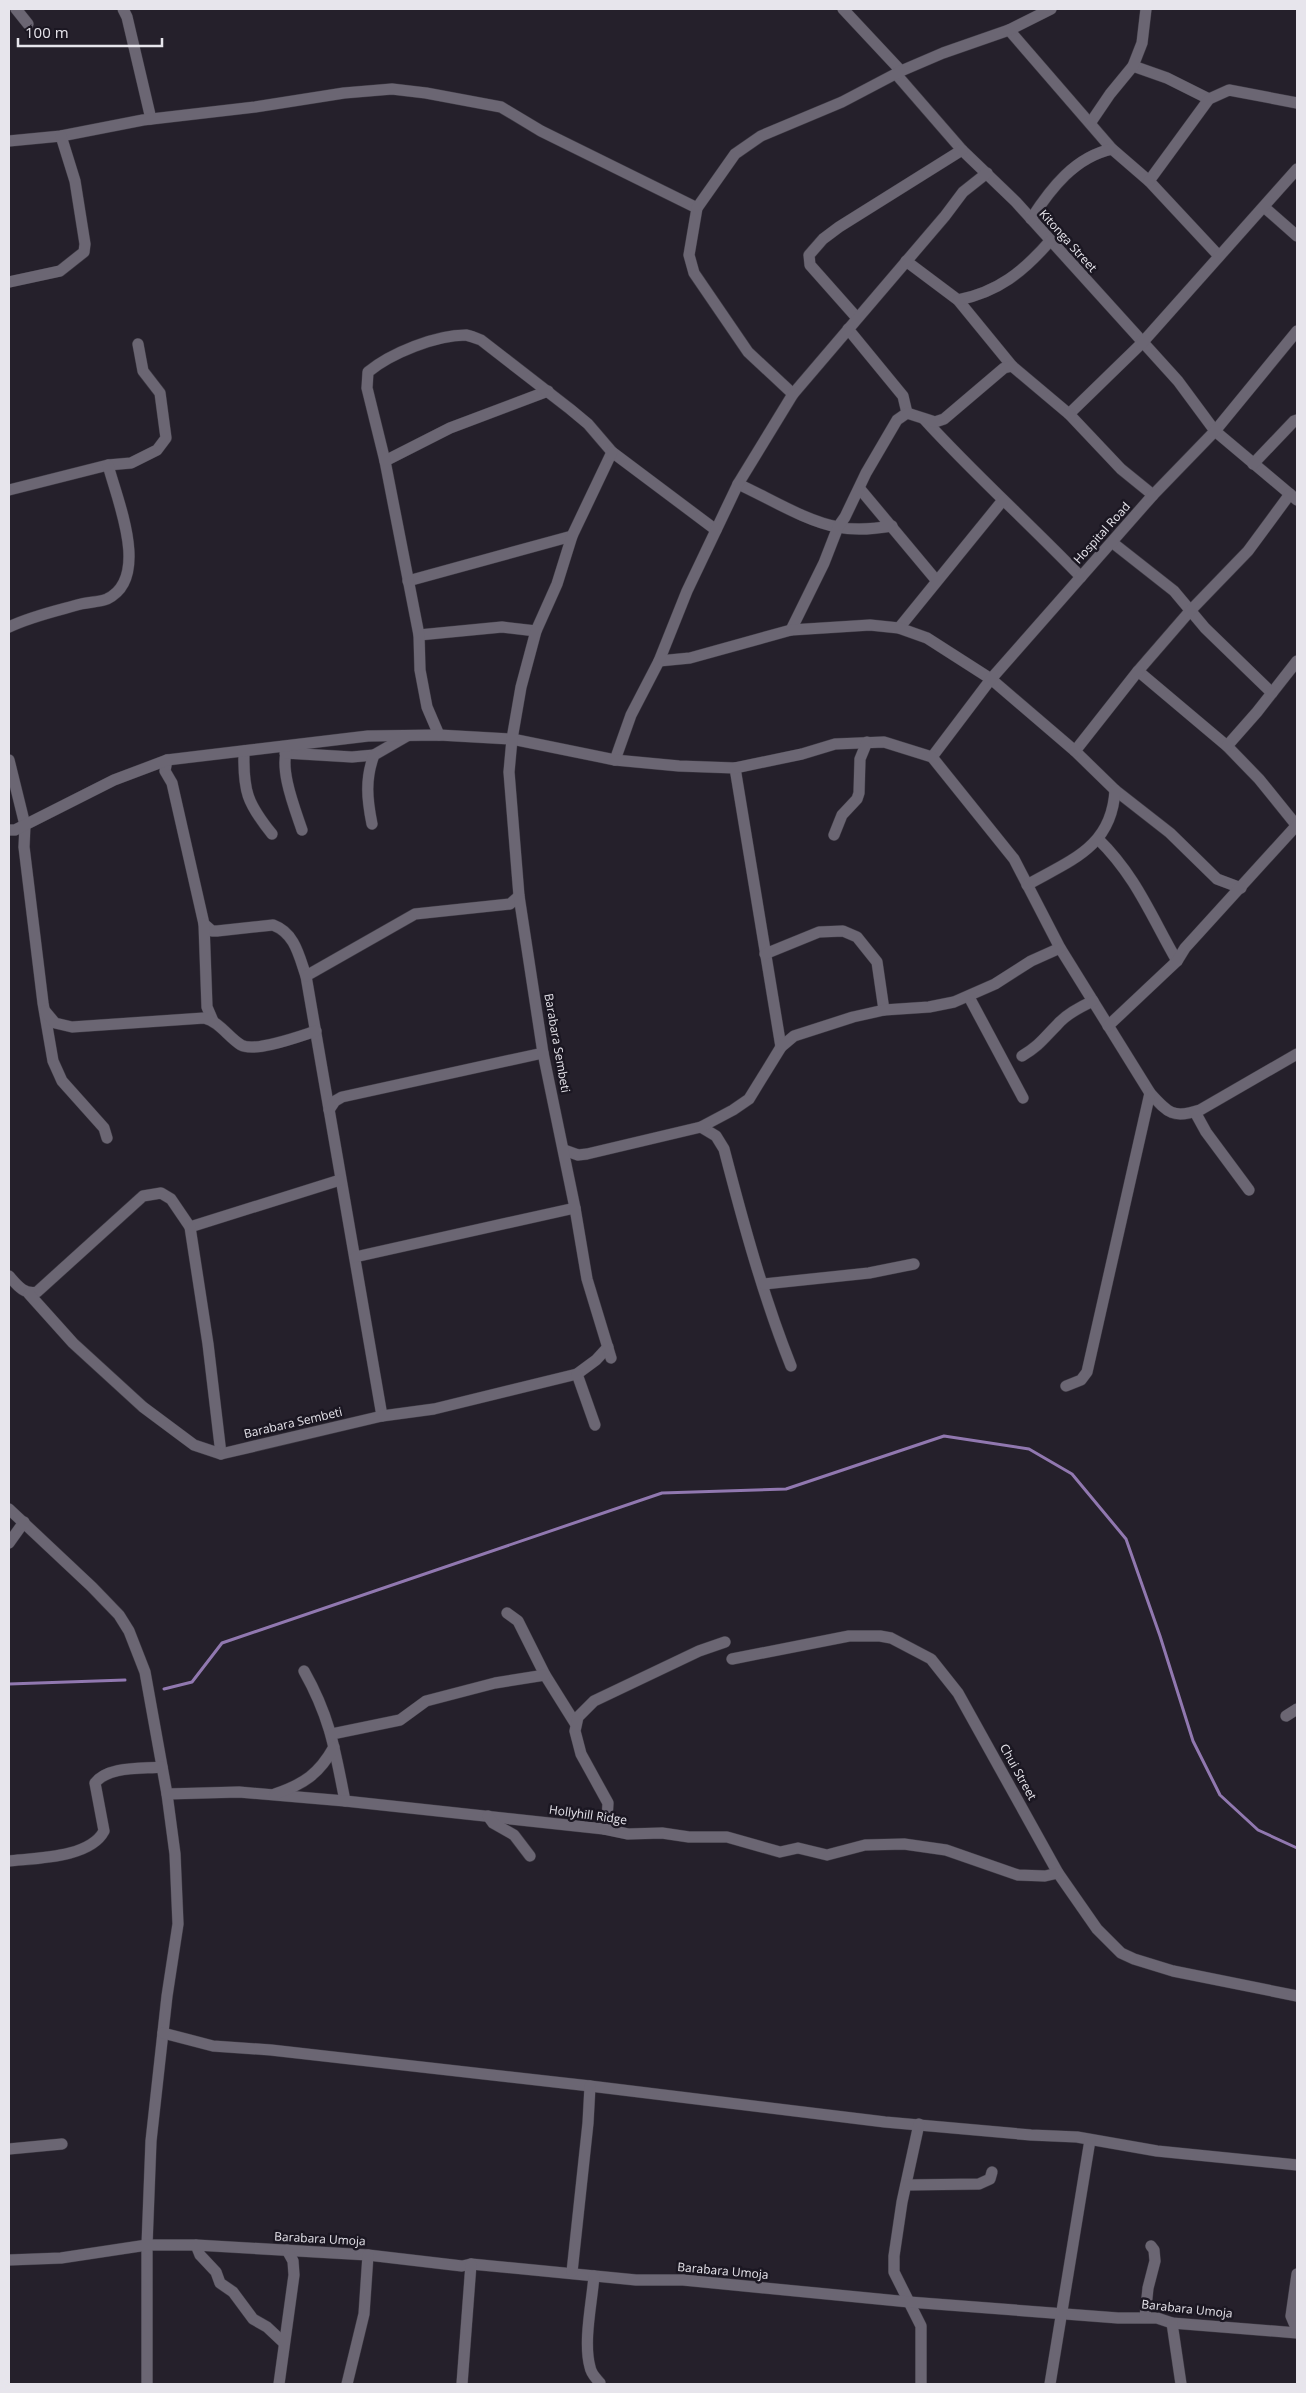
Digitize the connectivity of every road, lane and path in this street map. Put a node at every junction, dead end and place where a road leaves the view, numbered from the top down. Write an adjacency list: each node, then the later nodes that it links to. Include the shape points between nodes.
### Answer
1 (16, 9): 6 (street)
2 (123, 9): 12 (street)
3 (843, 9): 9 (street, Kitonga Street)
4 (1051, 9): 7 (street)
5 (1146, 9): 8 (street, via 1142,43)
6 (28, 24)
7 (1009, 30): 9 (street, via 943,53); 13 (street)
8 (1133, 66): 10 (street, via 1167,78); 13 (street)
9 (899, 73): 17 (street, Kitonga Street); 22 (street, via 842,102 761,136 735,154)
10 (1209, 99): 11 (street, via 1229,90); 20 (street)
11 (1297, 103)
12 (152, 119): 14 (street); 22 (street, via 344,93 392,89 426,93 501,107 541,131)
13 (1091, 122): 16 (street)
14 (61, 136): 15 (street); 28 (street, via 75,181 84,252 60,271)
15 (9, 140)
16 (1112, 148): 20 (street); 23 (street, via 1086,158 1066,174 1046,196)
17 (962, 150): 19 (street, Kitonga Street); 30 (street, via 839,227 809,255 810,265)
18 (1297, 169): 21 (street)
19 (987, 173): 23 (street, Kitonga Street); 27 (street, via 963,192)
20 (1149, 181): 26 (street)
21 (1264, 206): 24 (street); 26 (street)
22 (697, 208): 37 (street, via 689,255 694,273 748,352)
23 (1031, 220): 25 (street, Kitonga Street)
24 (1297, 236)
25 (1050, 241): 29 (street, via 1003,284 981,295); 33 (street, Kitonga Street)
26 (1219, 256): 33 (street)
27 (906, 261): 29 (street); 30 (street)
28 (9, 282)
29 (958, 300): 35 (street)
30 (857, 318): 31 (street)
31 (848, 328): 37 (street); 38 (street, via 904,396)
32 (1297, 331): 42 (street, Hospital Road)
33 (1142, 342): 39 (street); 42 (street, Kitonga Street, via 1178,381)
34 (138, 344): 46 (street, via 143,371 160,393 166,438 150,454 131,463)
35 (1012, 366): 39 (street); 40 (street, via 993,376 944,419 935,422)
36 (548, 391): 43 (street, via 588,424); 44 (street, via 450,428); 44 (street, via 481,340 468,335 396,354 368,372 367,388)
37 (793, 394): 47 (street)
38 (906, 413): 40 (street); 48 (street, via 897,420)
39 (1069, 414): 50 (street, via 1121,469)
40 (923, 419): 52 (street)
41 (1297, 420): 45 (street)
42 (1215, 431): 45 (street, Kitonga Street); 50 (street, Hospital Road)
43 (612, 452): 55 (street); 56 (street, Barabara Sembeti)
44 (385, 461): 60 (street)
45 (1253, 464): 51 (street, Kitonga Street)
46 (108, 466): 49 (street); 62 (street, via 130,550 129,574 123,586 107,599 30,618)
47 (738, 484): 54 (street); 55 (street)
48 (860, 489): 53 (street); 54 (street)
49 (9, 490)
50 (1153, 495): 57 (street, Hospital Road)
51 (1294, 497): 61 (street)
52 (1003, 500): 58 (street); 59 (street)
53 (892, 526): 54 (street, via 865,530); 59 (street)
54 (838, 527): 64 (street)
55 (716, 530): 68 (street)
56 (572, 536): 60 (street); 65 (street, Barabara Sembeti, via 557,584)
57 (1113, 543): 58 (street, Hospital Road); 61 (street, via 1174,591)
58 (1081, 577): 70 (street, Hospital Road)
59 (936, 580): 63 (street)
60 (408, 581): 66 (street)
61 (1190, 611): 69 (street); 71 (street)
62 (9, 627)
63 (899, 628): 64 (street, via 870,625); 70 (street, via 927,638)
64 (791, 630): 68 (street, via 690,658)
65 (536, 631): 66 (street, via 502,627); 74 (street, Barabara Sembeti, via 521,687)
66 (419, 635): 73 (street, via 420,670 427,707)
67 (1297, 661): 71 (street)
68 (659, 662): 84 (street, via 631,715)
69 (1138, 671): 76 (street); 79 (street)
70 (990, 679): 79 (street); 81 (street, Hospital Road)
71 (1272, 693): 76 (street)
72 (408, 735): 73 (street); 77 (street, via 368,736); 80 (street)
73 (439, 735): 74 (street)
74 (512, 740): 84 (street); 97 (street, Barabara Sembeti, via 509,772)
75 (867, 742): 81 (street, via 884,742); 85 (street, via 835,744); 93 (street, via 860,759 857,800 842,815)
76 (1227, 746): 89 (street)
77 (287, 749): 78 (street); 80 (street, via 352,757); 91 (street, via 288,788)
78 (244, 751): 83 (street); 92 (street, via 247,797)
79 (1074, 751): 86 (street)
80 (374, 755): 87 (street, via 367,797)
81 (932, 757): 95 (street, via 1014,859)
82 (9, 760): 88 (street)
83 (167, 760): 88 (street, via 114,780); 98 (street, via 165,771 172,783)
84 (615, 760): 85 (street)
85 (735, 768): 100 (street)
86 (1115, 790): 94 (street, via 1108,824); 96 (street, via 1170,833 1217,879)
87 (372, 824)
88 (25, 825): 90 (street); 105 (street, via 24,847)
89 (1297, 825): 96 (street)
90 (9, 830)
91 (302, 830)
92 (272, 834)
93 (834, 835)
94 (1098, 839): 95 (street, via 1080,855); 101 (street, via 1119,859 1139,888)
95 (1028, 885): 99 (street)
96 (1240, 888): 101 (street)
97 (519, 896): 102 (street, via 510,904 415,914); 111 (street, Barabara Sembeti)
98 (204, 924): 102 (street, via 212,931 273,925 281,928 290,936); 107 (street, via 207,1007)
99 (1060, 948): 103 (street); 104 (street)
100 (765, 954): 106 (street, via 819,932 834,930 850,934 877,962); 110 (street)
101 (1177, 961): 108 (street)
102 (306, 976): 109 (street)
103 (968, 997): 106 (street, via 929,1008); 115 (street)
104 (1093, 1001): 108 (street); 113 (street, via 1057,1024 1040,1045)
105 (45, 1010): 107 (street, via 55,1022 72,1027); 119 (street, via 57,1071 69,1090 104,1128)
106 (884, 1010): 110 (street, via 794,1036)
107 (212, 1020): 109 (street, via 247,1047)
108 (1108, 1026): 114 (street)
109 (316, 1031): 116 (street)
110 (781, 1047): 118 (street, via 749,1099)
111 (543, 1054): 116 (street, via 342,1097); 120 (street, Barabara Sembeti)
112 (1297, 1054): 117 (street)
113 (1022, 1056)
114 (1150, 1093): 117 (street, via 1166,1111 1183,1116); 132 (street, via 1087,1372 1081,1380)
115 (1023, 1098)
116 (329, 1110): 121 (street)
117 (1195, 1112): 122 (street)
118 (701, 1127): 120 (street, via 587,1154 578,1155); 128 (street, via 716,1136 724,1149 750,1248)
119 (107, 1138)
120 (564, 1150): 123 (street, Barabara Sembeti)
121 (340, 1180): 124 (street); 125 (street)
122 (1249, 1190)
123 (576, 1208): 125 (street); 131 (street, Barabara Sembeti, via 587,1278 609,1353)
124 (190, 1227): 129 (street, via 165,1194 154,1192 143,1196 43,1289); 135 (street)
125 (356, 1257): 133 (street)
126 (914, 1264): 128 (street, via 869,1273)
127 (9, 1276): 129 (street)
128 (764, 1284): 130 (street, via 774,1324)
129 (29, 1294): 135 (street, via 73,1343 144,1407 194,1445)
130 (791, 1366)
131 (577, 1374): 133 (street, Barabara Sembeti, via 434,1409); 134 (street)
132 (1066, 1386)
133 (382, 1416): 135 (street, Barabara Sembeti)
134 (594, 1425)
135 (221, 1454)
136 (9, 1509): 137 (street)
137 (24, 1522): 138 (street); 149 (street, via 119,1615 129,1631 145,1672)
138 (9, 1543)
139 (507, 1612): 143 (street, via 518,1621)
140 (725, 1642): 146 (street, via 594,1701)
141 (732, 1659): 157 (street, Chui Street, via 849,1636 891,1638 930,1659 958,1693)
142 (304, 1671): 147 (street)
143 (545, 1675): 146 (street); 147 (street, via 494,1683 426,1701 400,1720)
144 (1297, 1709): 145 (street)
145 (1286, 1716)
146 (575, 1723): 154 (street, via 581,1754 608,1803)
147 (332, 1734): 148 (street)
148 (334, 1747): 151 (street, via 324,1764 305,1782); 152 (street)
149 (162, 1767): 150 (street); 156 (street, via 101,1776 95,1783 104,1830 101,1836 80,1850)
150 (167, 1794): 151 (street, Hollyhill Ridge, via 239,1792); 159 (street, via 175,1854 178,1924)
151 (270, 1796): 152 (street, Hollyhill Ridge)
152 (345, 1801): 153 (street, Hollyhill Ridge)
153 (488, 1816): 154 (street, Hollyhill Ridge); 155 (street, via 493,1823 514,1834)
154 (604, 1829): 157 (street, Hollyhill Ridge, via 628,1834 727,1837 780,1852 798,1848 826,1854 865,1845 904,1844 946,1850 1018,1874 1045,1876)
155 (530, 1856)
156 (9, 1861)
157 (1058, 1873): 158 (street, Chui Street, via 1097,1929 1121,1953 1173,1971)
158 (1297, 1996)
159 (163, 2033): 160 (street, via 213,2046); 168 (street, via 151,2141)
160 (590, 2086): 161 (street); 175 (street)
161 (918, 2124): 162 (street); 167 (street)
162 (1090, 2140): 165 (street, via 1157,2151); 179 (street)
163 (62, 2144): 164 (street)
164 (9, 2149)
165 (1297, 2166)
166 (992, 2172): 167 (street, via 990,2179 979,2184)
167 (906, 2185): 178 (street, via 894,2272)
168 (147, 2245): 169 (street, Barabara Umoja); 173 (street, Barabara Umoja, via 61,2258); 185 (street)
169 (196, 2245): 171 (street, Barabara Umoja); 183 (street, via 220,2283 233,2292 253,2319)
170 (1151, 2246): 180 (street, via 1155,2261)
171 (287, 2250): 172 (street, Barabara Umoja); 183 (street, via 293,2261 294,2275)
172 (368, 2255): 174 (street, Barabara Umoja, via 462,2266); 187 (street, via 364,2314)
173 (9, 2260)
174 (471, 2264): 175 (street, Barabara Umoja); 188 (street)
175 (572, 2272): 177 (street, Barabara Umoja)
176 (1297, 2274): 182 (street, via 1291,2316)
177 (594, 2276): 178 (street, Barabara Umoja, via 683,2280); 184 (street, via 588,2341 589,2366)
178 (909, 2302): 179 (street, Barabara Umoja); 189 (street, via 921,2326)
179 (1061, 2312): 180 (street, Barabara Umoja, via 1118,2318); 190 (street)
180 (1145, 2317): 181 (street, Barabara Umoja)
181 (1172, 2323): 182 (street, Barabara Umoja); 191 (street)
182 (1297, 2332)
183 (284, 2343): 186 (street)
184 (598, 2382)
185 (147, 2384)
186 (279, 2384)
187 (347, 2384)
188 (462, 2384)
189 (921, 2384)
190 (1050, 2384)
191 (1181, 2384)

